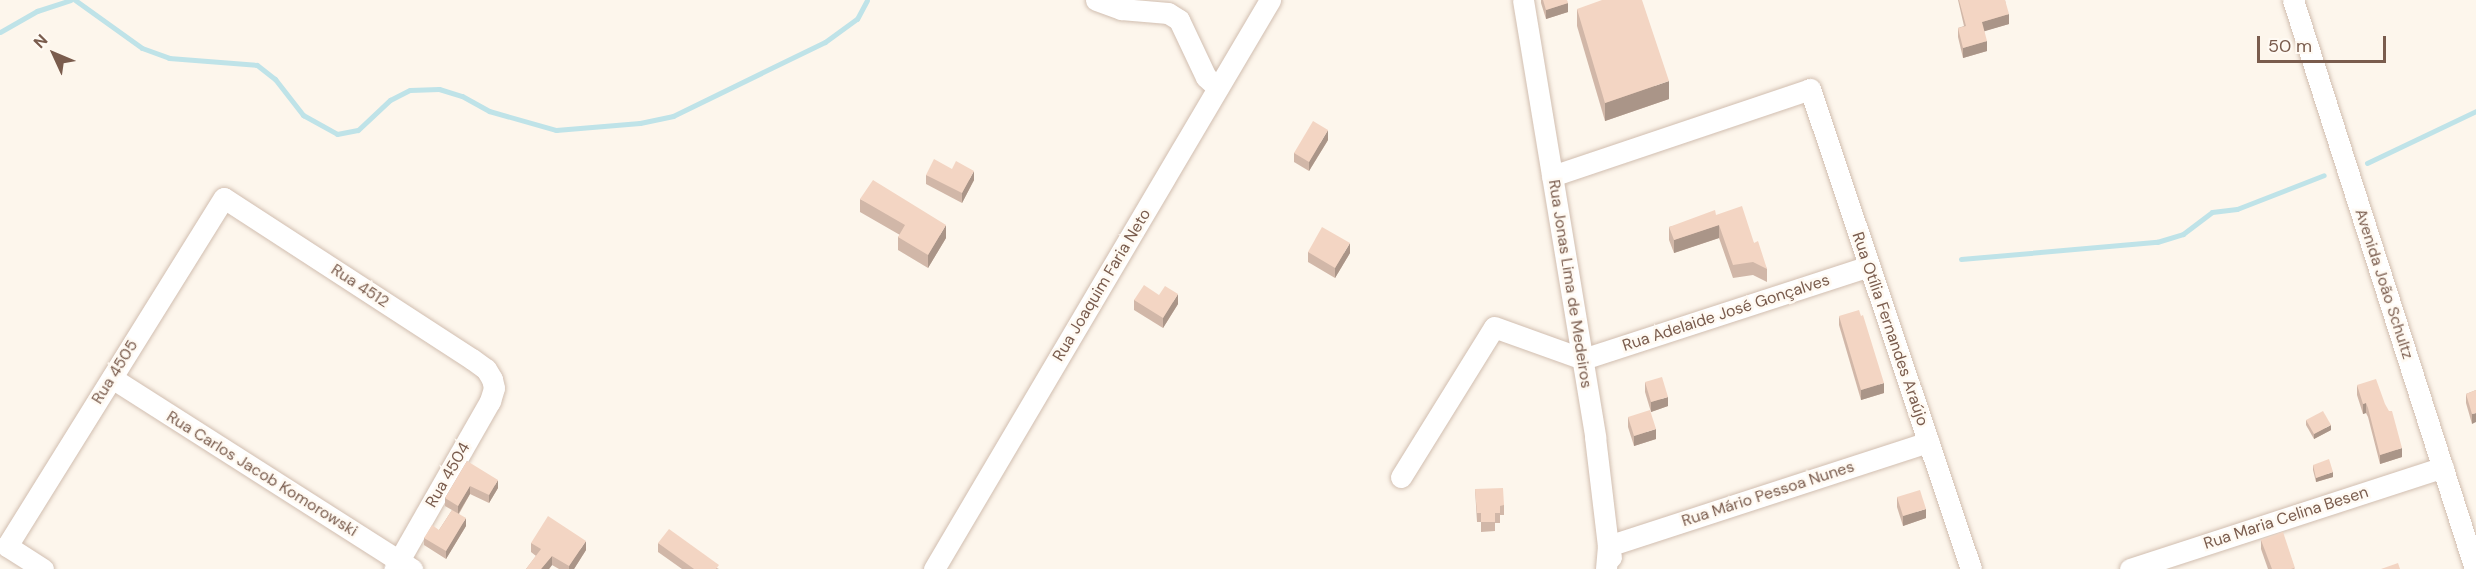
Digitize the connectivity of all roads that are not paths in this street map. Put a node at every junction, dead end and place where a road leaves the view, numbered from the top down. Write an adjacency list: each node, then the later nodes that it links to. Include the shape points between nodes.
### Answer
1 (1096, 0): 5 (street, via 1121,9 1168,13 1179,20 1202,69)
2 (1270, 0): 5 (street, Rua Joaquim Faria Neto)
3 (1523, 0): 6 (street, Rua Jonas Lima de Medeiros)
4 (2293, 0): 13 (street, Avenida João Schultz)
5 (1218, 88): 18 (street, Rua Joaquim Faria Neto)
6 (1552, 176): 8 (street, Rua Otília Fernandes Araújo, via 1810,89); 9 (street, Rua Jonas Lima de Medeiros)
7 (224, 198): 10 (street, Rua 4505); 11 (street, Rua 4512, via 472,359)
8 (1869, 266): 9 (street, Rua Adelaide José Gonçalves); 12 (street, Rua Otília Fernandes Araújo)
9 (1583, 360): 14 (street, via 1494,327); 15 (street, Rua Jonas Lima de Medeiros)
10 (111, 378): 16 (street, Rua Carlos Jacob Komorowski); 17 (street, Rua 4505, via 7,546)
11 (492, 379): 16 (street, Rua 4504, via 490,401)
12 (1929, 442): 15 (street, Rua Mário Pessoa Nunes); 21 (street, Rua Otília Fernandes Araújo)
13 (2443, 467): 22 (street, Rua Maria Celina Besen); 23 (street, Avenida João Schultz)
14 (1401, 477)
15 (1608, 546): 19 (street, Rua Jonas Lima de Medeiros); 20 (street)
16 (402, 566)
17 (43, 569)
18 (934, 569)
19 (1606, 569)
20 (1615, 569)
21 (1971, 569)
22 (2130, 569)
23 (2475, 569)

